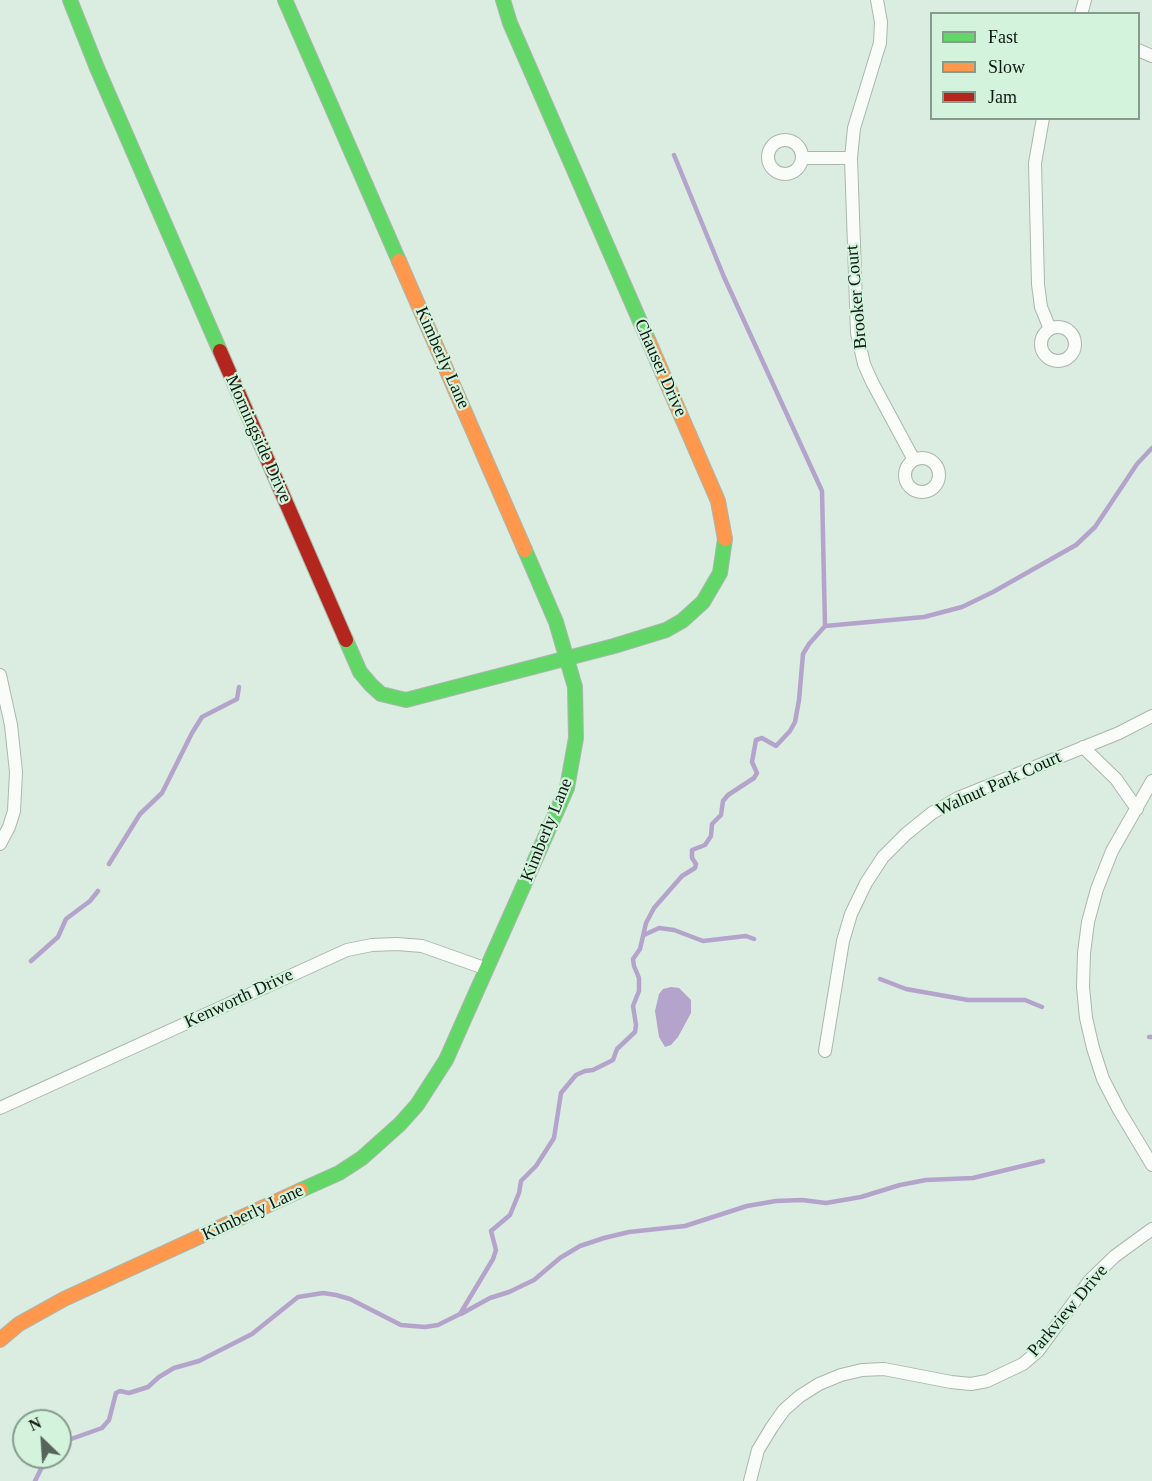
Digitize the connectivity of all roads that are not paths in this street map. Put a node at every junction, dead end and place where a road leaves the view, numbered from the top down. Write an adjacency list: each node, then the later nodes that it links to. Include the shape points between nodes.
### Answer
1 (70, 0): 10 (street, Morningside Drive, via 96,68 360,672 381,694 406,700)
2 (285, 0): 10 (street, Kimberly Lane, via 545,595)
3 (503, 0): 10 (street, Chauser Drive, via 718,501 726,537 720,573 713,588 682,621 646,637)
4 (877, 0): 7 (street, Brooker Court, via 882,22 880,43 854,128)
5 (1042, 120): 8 (street, via 1035,163 1038,284 1041,308)
6 (802, 158): 7 (street)
7 (850, 158): 9 (street, Brooker Court, via 861,352 872,382)
8 (1050, 329)
9 (914, 460)
10 (568, 658): 18 (street, Kimberly Lane, via 575,687 576,738 567,788)
11 (0, 675): 12 (street)
12 (2, 691): 17 (street, via 15,750 15,782 14,811)
13 (1152, 716): 14 (street, Walnut Park Court)
14 (1083, 747): 16 (street, Walnut Park Court, via 1116,779); 19 (street, Walnut Park Court, via 958,798 932,813 884,857 851,914)
15 (1152, 782): 16 (street)
16 (1137, 808): 21 (street, via 1112,850 1096,889 1088,922 1083,987 1086,1018 1103,1079)
17 (0, 844)
18 (487, 969): 20 (street, Kenworth Drive, via 422,946 372,945 347,950); 23 (street, Kimberly Lane, via 433,1082 400,1124 362,1158 292,1196 42,1310)
19 (825, 1051)
20 (0, 1108)
21 (1152, 1165)
22 (1152, 1229): 24 (street, Parkview Drive, via 1090,1280 1038,1351 1023,1364 971,1384 884,1369 862,1370 819,1384 784,1410 758,1450)
23 (0, 1340)
24 (750, 1481)

